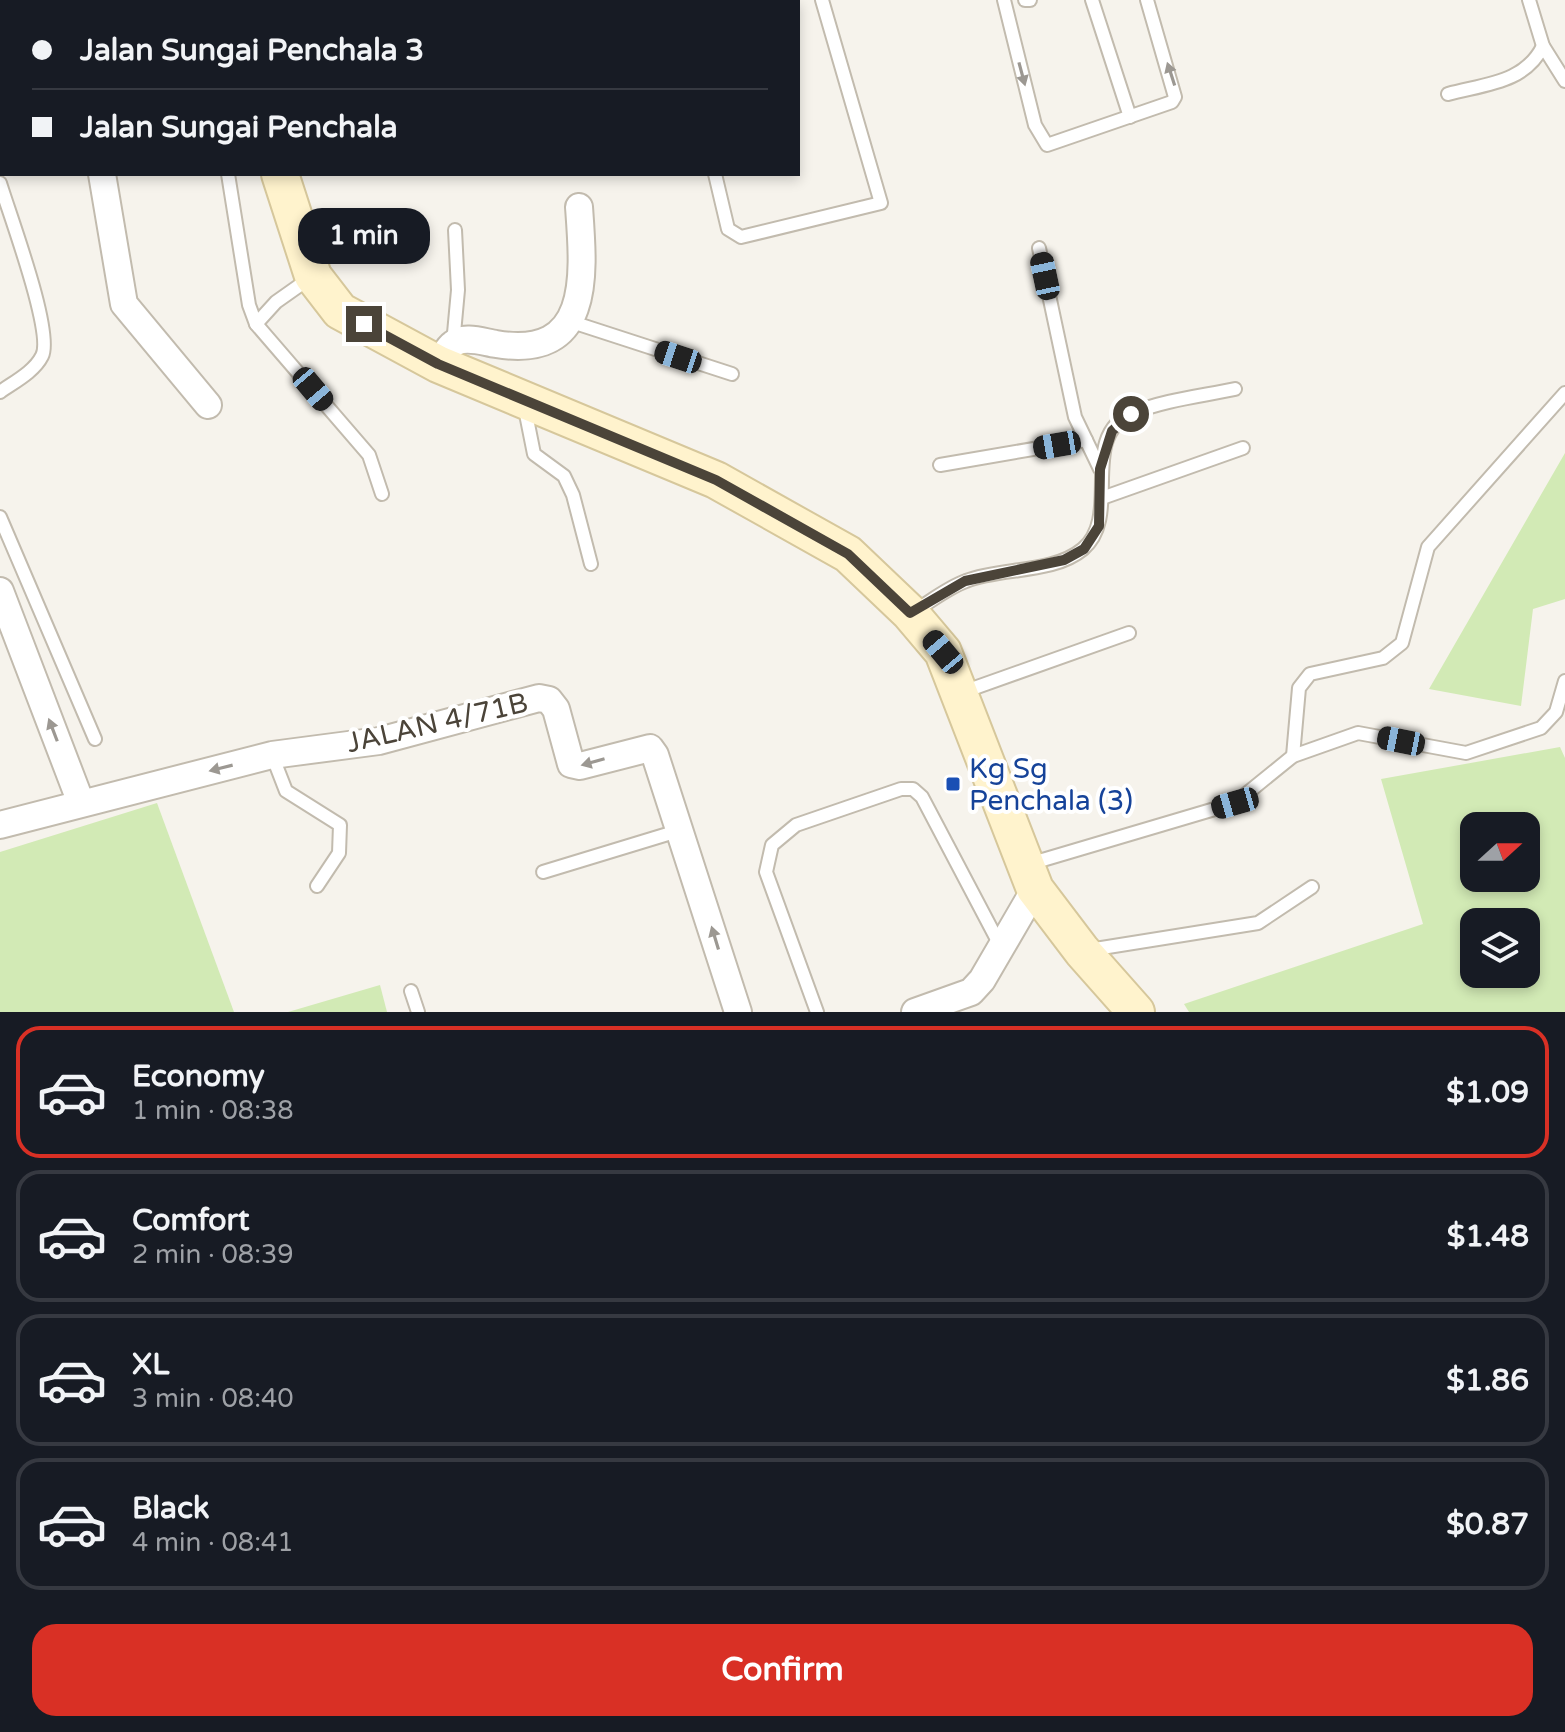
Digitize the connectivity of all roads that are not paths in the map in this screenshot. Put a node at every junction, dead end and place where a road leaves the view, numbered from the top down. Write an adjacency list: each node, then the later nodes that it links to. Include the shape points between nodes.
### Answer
1 (822, 0): 13 (lane, via 881,203 741,237 728,229)
2 (1004, 0): 9 (lane, one-way to 9, via 1035,125 1047,145)
3 (1092, 0): 9 (lane)
4 (1147, 0): 9 (lane, one-way to 4, via 1175,97)
5 (1529, 0): 6 (lane)
6 (1543, 46): 7 (lane); 8 (lane, via 1534,65 1515,76)
7 (1565, 81)
8 (1448, 94)
9 (1130, 117)
10 (102, 176): 27 (street, via 124,304)
11 (228, 176): 20 (lane)
12 (281, 176): 18 (street)
13 (715, 176)
14 (0, 183): 24 (lane, via 45,329 43,354 30,371)
15 (579, 207): 19 (street, via 583,271)
16 (455, 230): 21 (lane, via 458,290)
17 (1039, 248): 28 (lane, via 1075,417)
18 (313, 276): 20 (lane); 21 (street, via 340,311)
19 (572, 322): 21 (street, via 557,337 517,347 466,339); 22 (lane)
20 (256, 324): 32 (lane, via 369,455)
21 (446, 354): 26 (street)
22 (732, 374)
23 (1235, 389): 31 (lane, via 1131,414 1112,431)
24 (0, 392)
25 (1565, 393): 43 (lane, via 1428,547 1402,643 1383,658 1310,674 1299,688)
26 (523, 401): 35 (lane, via 534,454 564,476); 37 (street, via 716,480 848,554)
27 (208, 405)
28 (1086, 440): 30 (lane); 31 (lane)
29 (1243, 448): 33 (lane)
30 (940, 465)
31 (1100, 469): 33 (lane)
32 (382, 494)
33 (1102, 498): 37 (lane, via 1099,526 1084,549 1064,560 965,581)
34 (0, 517): 41 (lane)
35 (591, 564)
36 (0, 591): 44 (street, one-way to 36)
37 (910, 613): 40 (street, via 943,652)
38 (1129, 633): 40 (lane)
39 (1565, 681): 43 (lane, via 1556,712 1541,728 1466,753 1358,733)
40 (959, 693): 48 (street)
41 (95, 739)
42 (272, 755): 44 (street, JALAN 4/71B, one-way to 44); 46 (street, JALAN 4/71B, one-way to 42, via 650,748 571,764 556,709 539,698 379,741); 49 (lane, via 286,791 340,825 339,853)
43 (1293, 756): 48 (lane, via 1235,803)
44 (81, 803): 45 (street, JALAN 4/71B)
45 (0, 825)
46 (681, 830): 47 (lane); 55 (street, JALAN 4/71B, one-way to 46)
47 (543, 872)
48 (1031, 877): 51 (street); 52 (street)
49 (317, 886)
50 (1312, 887): 52 (lane, via 1258,923)
51 (1001, 947): 56 (lane, via 913,789 796,825 772,845 766,872); 57 (street, via 971,992)
52 (1082, 951): 58 (street)
53 (411, 991): 54 (lane)
54 (418, 1012)
55 (738, 1012)
56 (817, 1012)
57 (915, 1012)
58 (1136, 1012)

